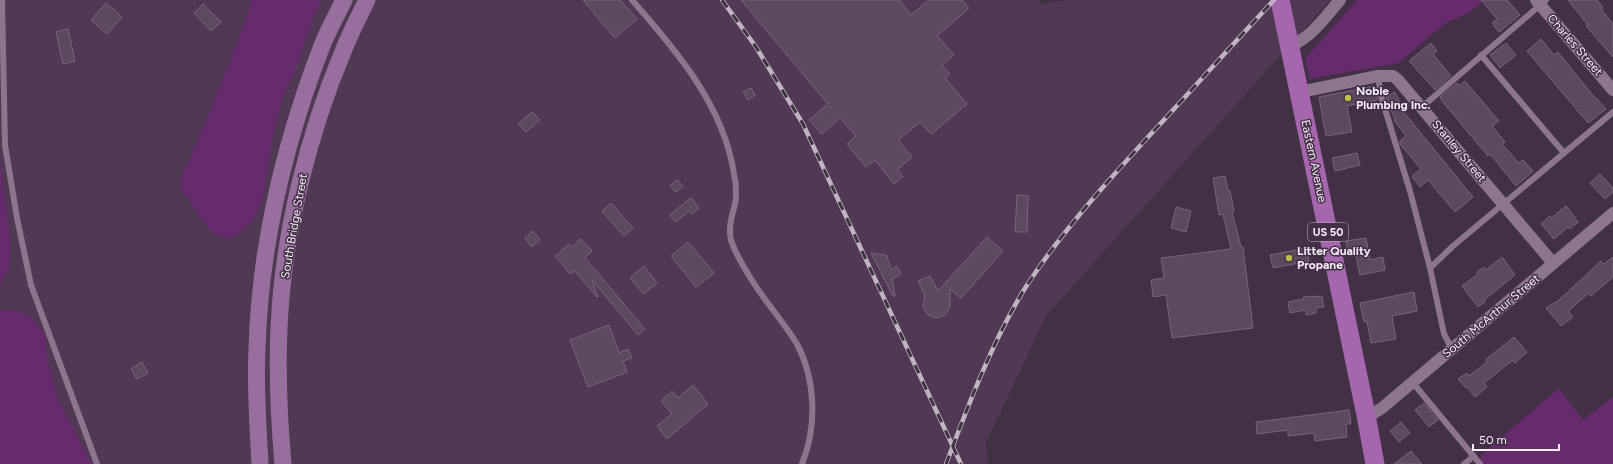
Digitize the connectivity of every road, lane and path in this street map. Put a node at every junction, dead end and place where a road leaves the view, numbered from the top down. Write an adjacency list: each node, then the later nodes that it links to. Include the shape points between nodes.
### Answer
1 (2, 0): 24 (lane, via 5,145 31,285)
2 (344, 0): 25 (main road, South Bridge Street, via 323,42 294,127 270,222 257,349)
3 (367, 0): 26 (main road, South Bridge Street, via 344,48 326,95 310,146 290,233 279,327 279,420)
4 (632, 0): 27 (lane, via 694,78 717,119 731,155 736,184 735,204 730,218 731,239 740,261 797,344 809,371 812,401 811,433)
5 (1280, 0): 8 (main road, Eastern Avenue / US 50)
6 (1340, 0): 8 (street, via 1310,34)
7 (1541, 2): 9 (lane); 11 (street, Charles Street)
8 (1290, 46): 12 (main road, Eastern Avenue / US 50)
9 (1481, 55): 13 (lane); 15 (lane)
10 (1378, 76): 12 (street, Stanley Street); 13 (street, Stanley Street, via 1393,76); 19 (lane, via 1380,96 1410,191)
11 (1613, 90)
12 (1300, 92): 22 (main road, Eastern Avenue / US 50)
13 (1422, 107): 16 (street, Stanley Street)
14 (1613, 112): 15 (lane)
15 (1564, 153): 16 (lane)
16 (1504, 205): 18 (street, Stanley Street); 19 (lane)
17 (1613, 213): 18 (street, South McArthur Street)
18 (1553, 263): 20 (street, South McArthur Street)
19 (1430, 268): 20 (lane, via 1444,334)
20 (1452, 349): 21 (street, South McArthur Street)
21 (1413, 383): 22 (street, South McArthur Street, via 1382,408); 23 (lane)
22 (1366, 415): 28 (main road, Eastern Avenue / US 50)
23 (1474, 456): 29 (lane); 30 (lane)
24 (97, 464)
25 (260, 464)
26 (282, 464)
27 (802, 464)
28 (1375, 464)
29 (1464, 464)
30 (1480, 464)

